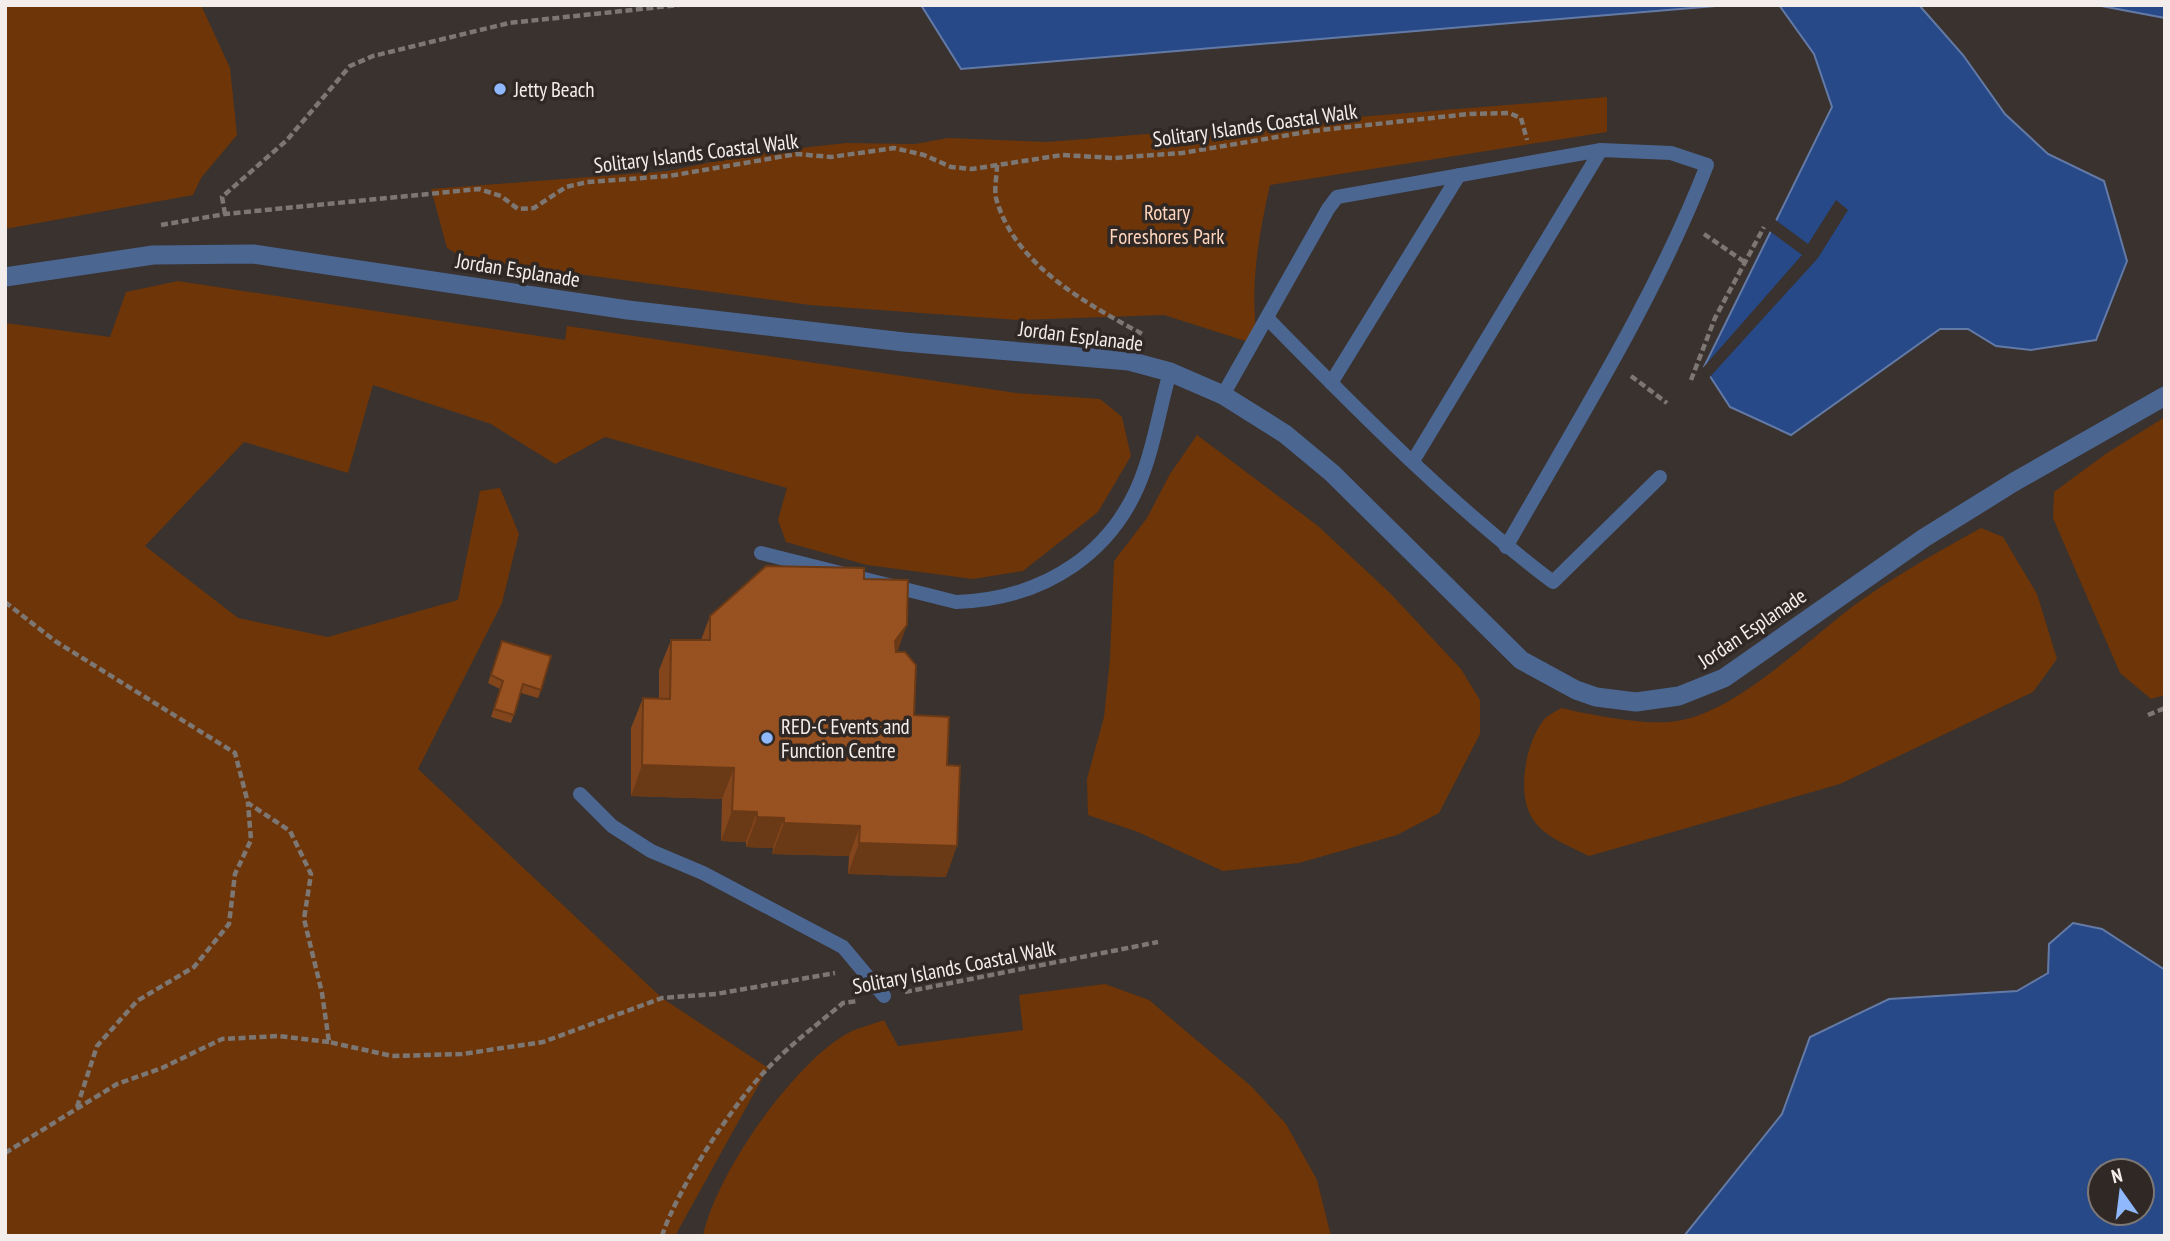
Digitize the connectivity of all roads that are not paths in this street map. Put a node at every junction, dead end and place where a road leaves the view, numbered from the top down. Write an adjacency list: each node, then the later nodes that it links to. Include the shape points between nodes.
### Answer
1 (1601, 150): 2 (lane); 9 (lane); 11 (lane, via 1671,153 1707,165 1685,222 1619,349)
2 (1459, 175): 4 (lane, via 1337,197); 6 (lane)
3 (5, 277): 5 (street, Jordan Esplanade, via 153,256 253,254 628,310 904,342 1077,355)
4 (1268, 319): 6 (lane); 7 (lane)
5 (1170, 372): 7 (street, Jordan Esplanade); 12 (lane, via 1146,466 1115,524 1081,562 1035,588 985,601 956,601)
6 (1331, 383): 9 (lane)
7 (1223, 395): 8 (street, Jordan Esplanade, via 1285,434 1332,473 1521,660 1595,697 1636,702 1679,696 1724,678 1924,538)
8 (2165, 396)
9 (1413, 461): 11 (lane)
10 (1660, 477): 11 (lane, via 1553,583)
11 (1506, 547)
12 (761, 553)
13 (580, 794): 14 (lane, via 612,826 652,851 843,947)
14 (884, 996)

